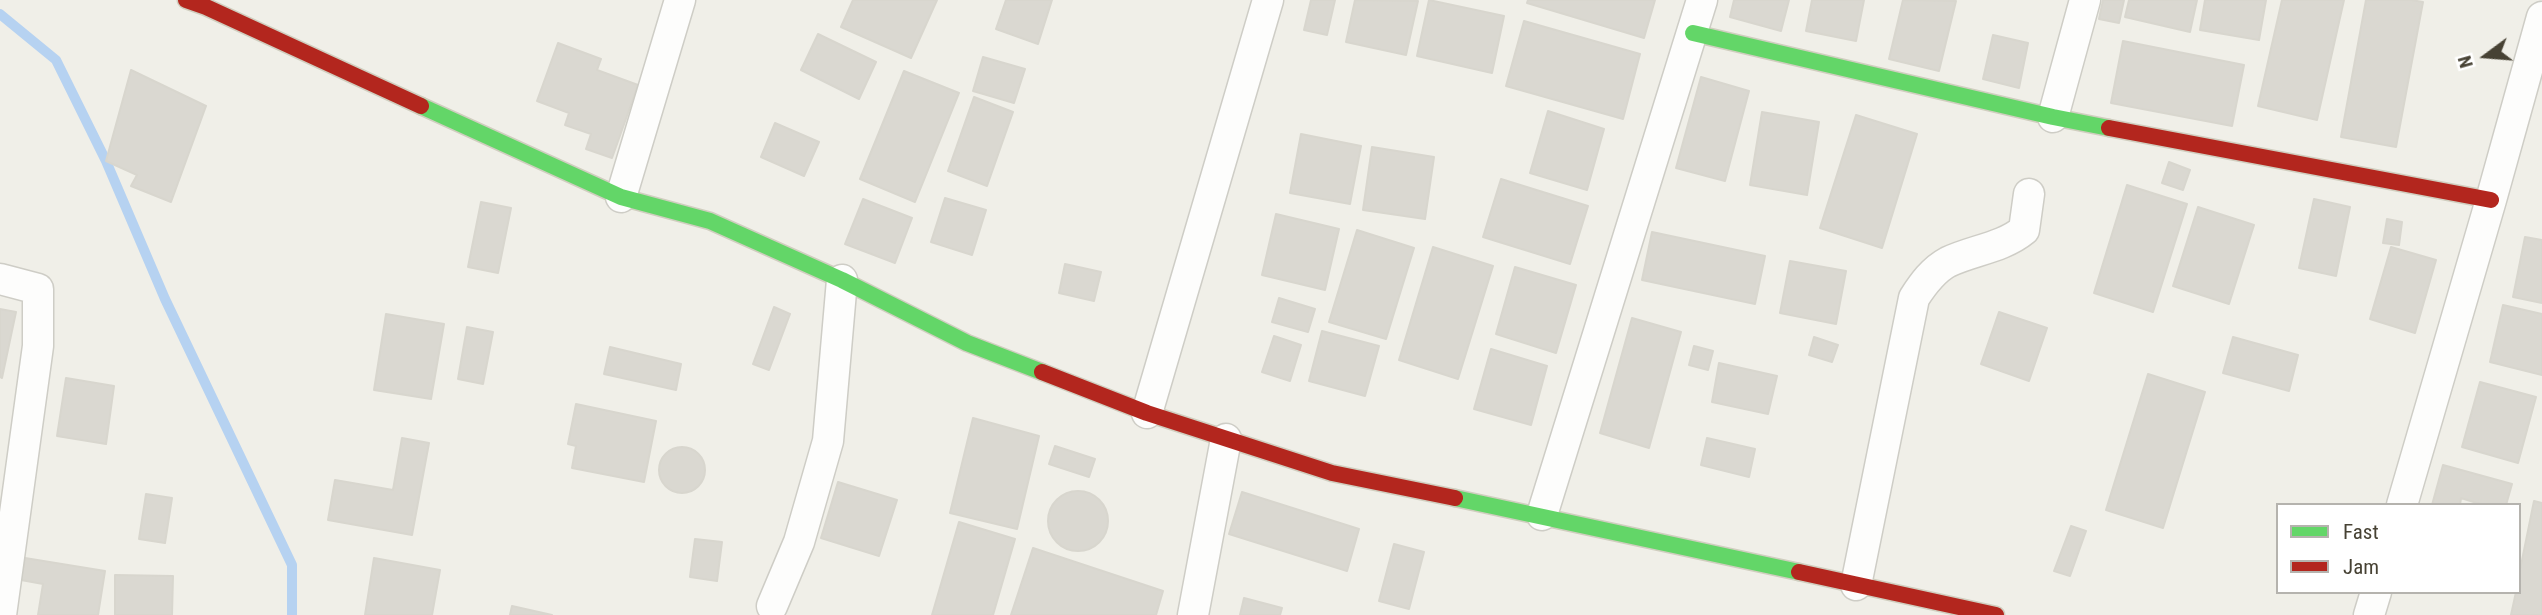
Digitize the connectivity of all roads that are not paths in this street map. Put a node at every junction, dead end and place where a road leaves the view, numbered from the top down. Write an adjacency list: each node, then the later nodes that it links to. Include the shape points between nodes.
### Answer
1 (680, 0): 10 (street)
2 (1268, 0): 14 (street)
3 (1702, 0): 7 (street)
4 (2085, 0): 8 (street)
5 (199, 2): 10 (main road)
6 (2542, 18): 11 (street)
7 (1693, 33): 8 (main road); 17 (street)
8 (2053, 117): 11 (main road)
9 (2029, 194): 18 (street, via 2024,230 2012,240 1946,263 1928,277 1914,298)
10 (621, 197): 13 (main road, via 710,221)
11 (2491, 200): 16 (street)
12 (0, 279): 21 (street, via 38,289 38,346)
13 (842, 280): 14 (main road, via 967,343); 20 (street, via 828,441 799,542)
14 (1147, 413): 15 (main road)
15 (1226, 439): 17 (main road, via 1332,473); 22 (street)
16 (2403, 503)
17 (1542, 515): 18 (main road)
18 (1856, 585): 23 (main road)
19 (2375, 594): 24 (street)
20 (772, 606)
21 (1, 615)
22 (1193, 615)
23 (1996, 615)
24 (2370, 615)

